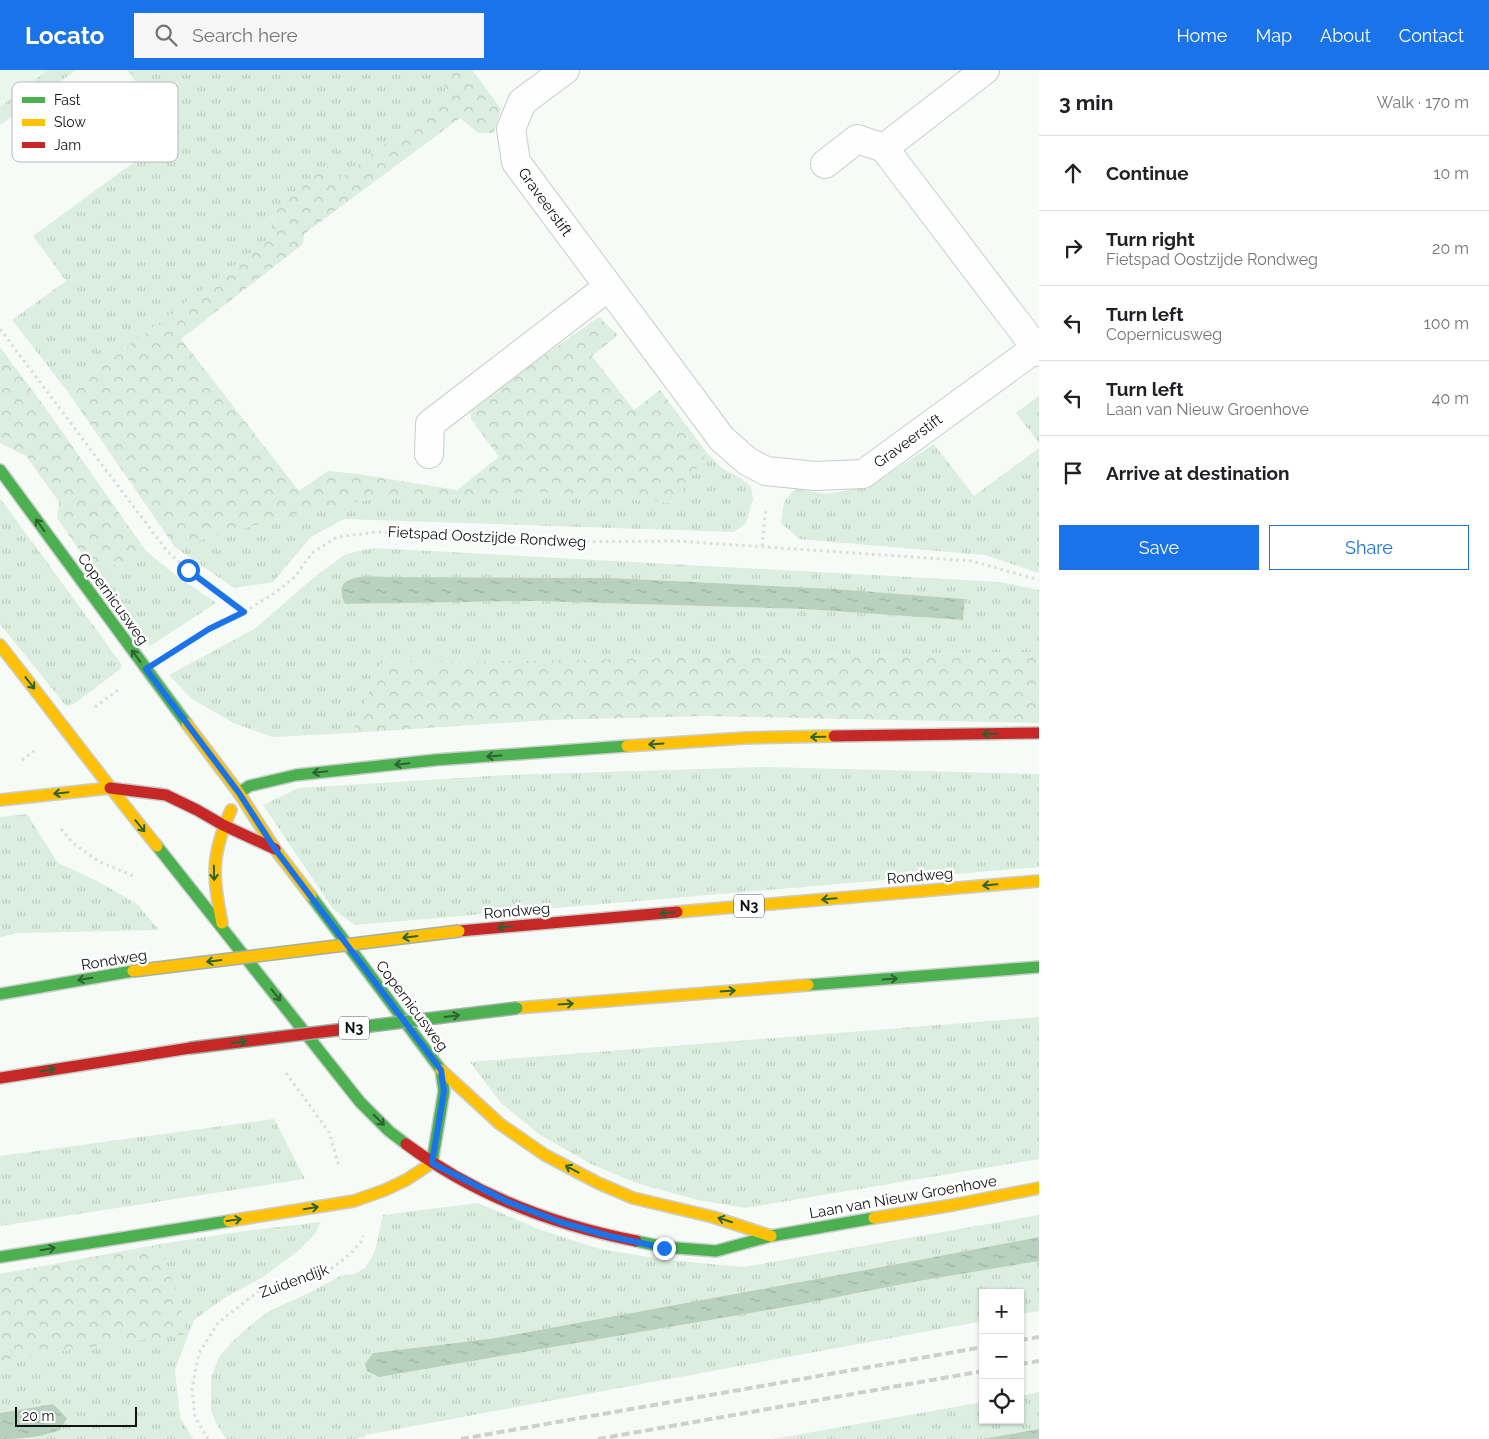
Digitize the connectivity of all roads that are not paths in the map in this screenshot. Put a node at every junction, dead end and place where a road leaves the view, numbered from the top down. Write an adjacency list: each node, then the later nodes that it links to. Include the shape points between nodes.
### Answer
1 (565, 70): 5 (street, Graveerstift, via 522,102 511,128 516,162)
2 (984, 70): 3 (street)
3 (884, 148): 4 (street, via 857,139); 6 (street, Graveerstift)
4 (825, 164)
5 (608, 287): 6 (street, Graveerstift, via 722,439 747,461 766,471 815,476 863,474); 7 (street, via 430,424)
6 (1038, 350)
7 (429, 454)
8 (0, 470): 12 (main road, Copernicusweg, one-way to 8)
9 (0, 645): 11 (main road, one-way to 11)
10 (1039, 733): 12 (main road, one-way to 12, via 745,738 454,759 296,775 249,786)
11 (110, 788): 13 (main road, Copernicusweg, one-way to 13); 14 (main road, Copernicusweg, via 166,796); 17 (main road, one-way to 17)
12 (239, 793): 14 (main road); 15 (main road, Copernicusweg)
13 (0, 800)
14 (223, 825): 15 (main road, Copernicusweg); 17 (main road, one-way to 17, via 214,871)
15 (275, 849): 20 (main road, Copernicusweg)
16 (1039, 881): 19 (main road, Rondweg / N3, one-way to 19, bridge, via 459,931 133,971)
17 (224, 929): 22 (main road, one-way to 22, via 360,1102 389,1131)
18 (1039, 967): 21 (main road, N3, one-way to 18, bridge, via 190,1048 517,1008)
19 (0, 994)
20 (441, 1070): 22 (main road, Copernicusweg, via 444,1091); 24 (main road, Laan van Nieuw Groenhove, one-way to 20, via 713,1216 633,1198 598,1183 545,1155 500,1124)
21 (0, 1078)
22 (432, 1163): 24 (main road, Laan van Nieuw Groenhove, via 508,1202 560,1222 664,1248 716,1251); 25 (main road, one-way to 22, via 354,1201 423,1172)
23 (1039, 1188): 24 (main road, Laan van Nieuw Groenhove)
24 (771, 1236)
25 (0, 1257)

